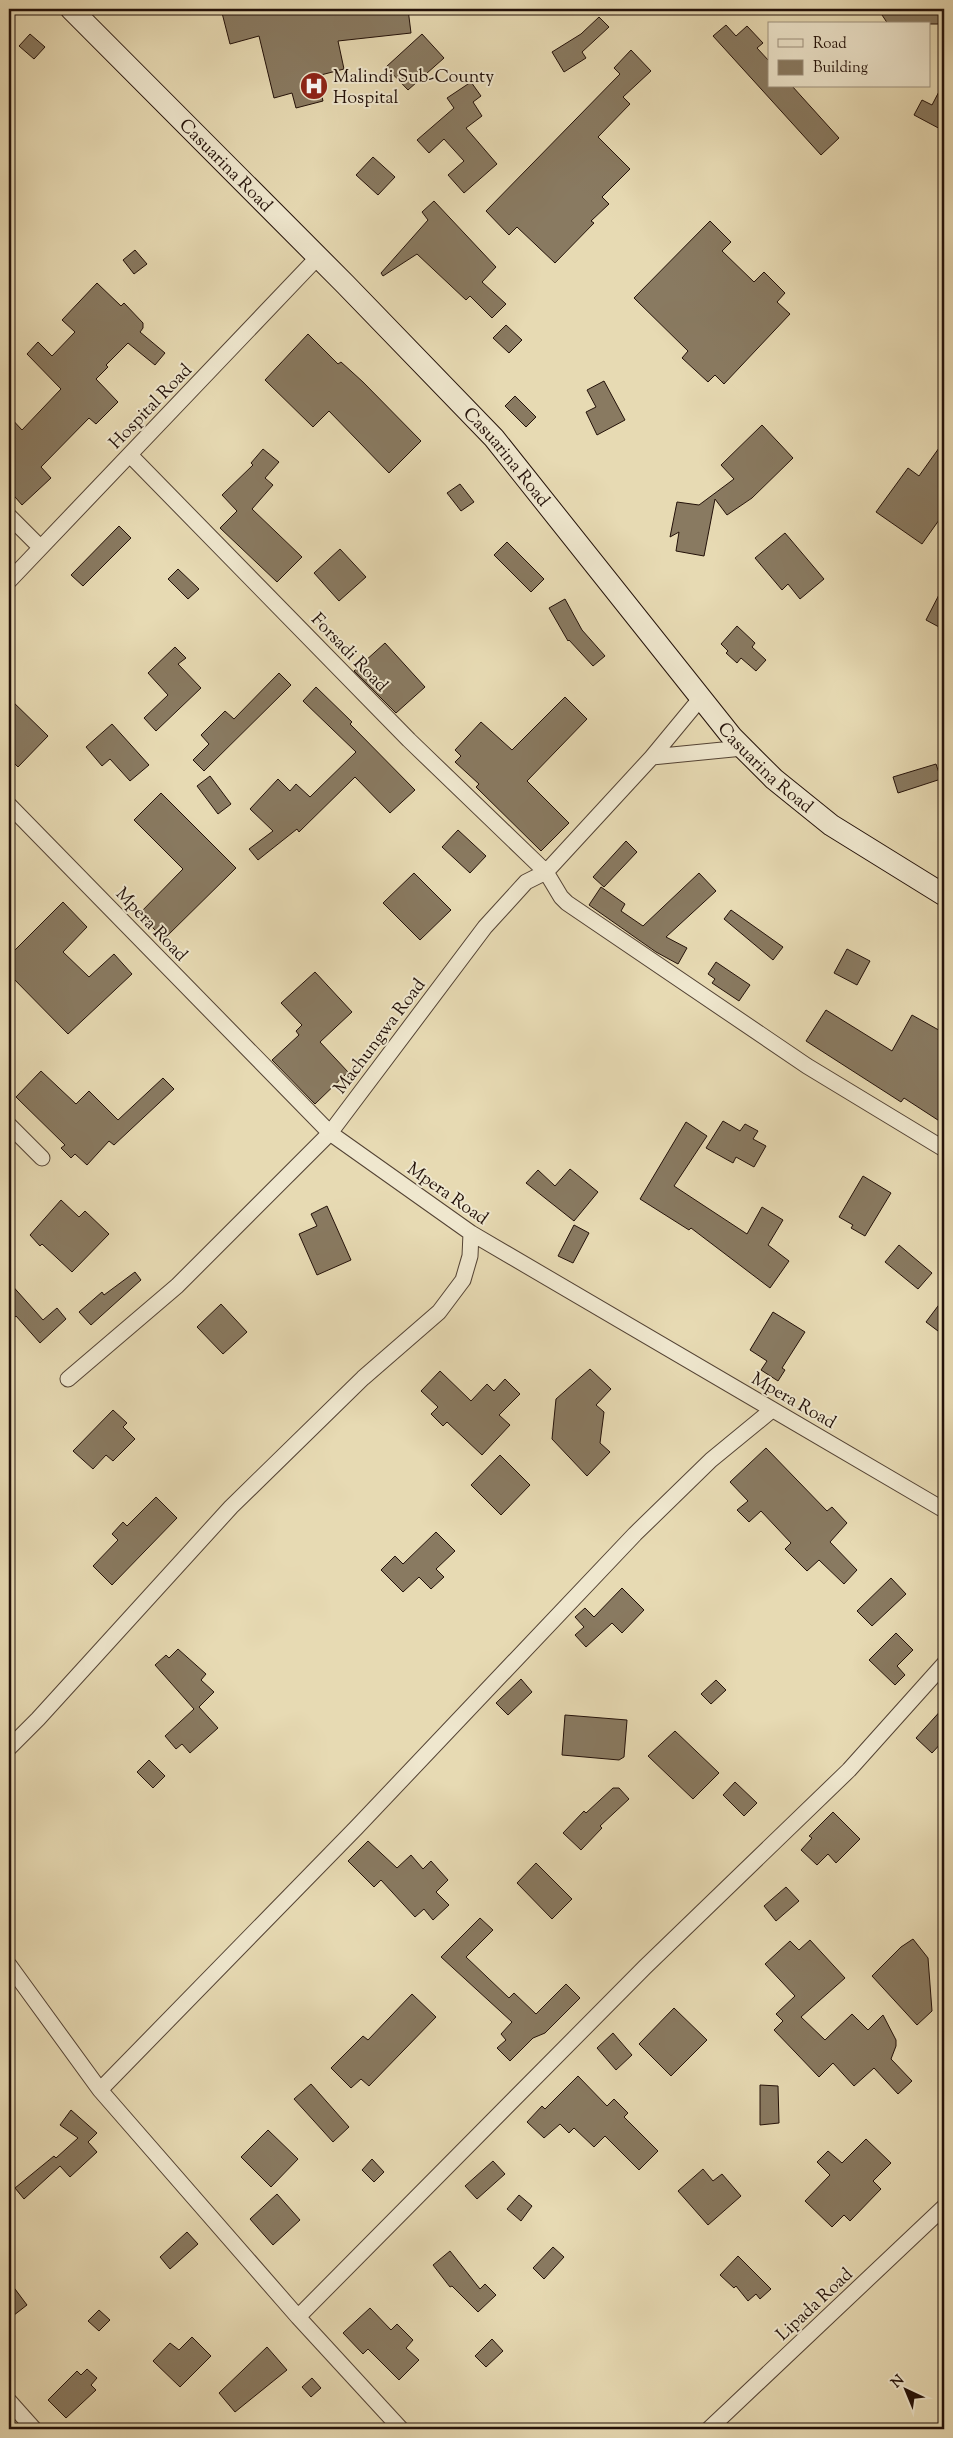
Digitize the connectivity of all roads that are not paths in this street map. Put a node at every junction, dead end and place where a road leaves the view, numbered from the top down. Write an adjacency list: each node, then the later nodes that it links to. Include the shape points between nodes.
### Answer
1 (71, 9): 2 (street, Casuarina Road)
2 (318, 257): 3 (street, Hospital Road); 7 (street, Casuarina Road, via 494,438)
3 (130, 455): 5 (street, Hospital Road); 11 (street, Forsadi Road, via 409,740)
4 (9, 516): 5 (street)
5 (40, 547): 6 (street, Hospital Road)
6 (9, 581)
7 (700, 699): 8 (street, Casuarina Road); 9 (street, Machungwa Road)
8 (743, 748): 9 (street); 12 (street, Casuarina Road, via 774,779 831,825)
9 (652, 757): 11 (street, Machungwa Road)
10 (9, 805): 14 (street, Mpera Road)
11 (546, 872): 14 (street, Machungwa Road, via 526,882 485,927); 15 (street, Forsadi Road, via 567,903 807,1066)
12 (944, 894)
13 (9, 1125): 16 (street)
14 (330, 1133): 17 (street, Mpera Road); 18 (street, Machungwa Road, via 176,1286)
15 (944, 1150)
16 (42, 1158)
17 (471, 1233): 19 (street, Mpera Road); 22 (street, via 470,1256 462,1280 439,1312 363,1378 231,1507)
18 (68, 1379)
19 (772, 1410): 20 (street, Mpera Road); 24 (street, via 711,1460 635,1534 343,1842)
20 (944, 1510)
21 (944, 1664): 26 (street, via 849,1770 644,1967)
22 (9, 1748)
23 (9, 1965): 24 (street)
24 (100, 2090): 26 (street)
25 (944, 2207): 30 (street, Lipada Road)
26 (298, 2318): 29 (street)
27 (9, 2401): 28 (street)
28 (34, 2429)
29 (401, 2429)
30 (709, 2429)

